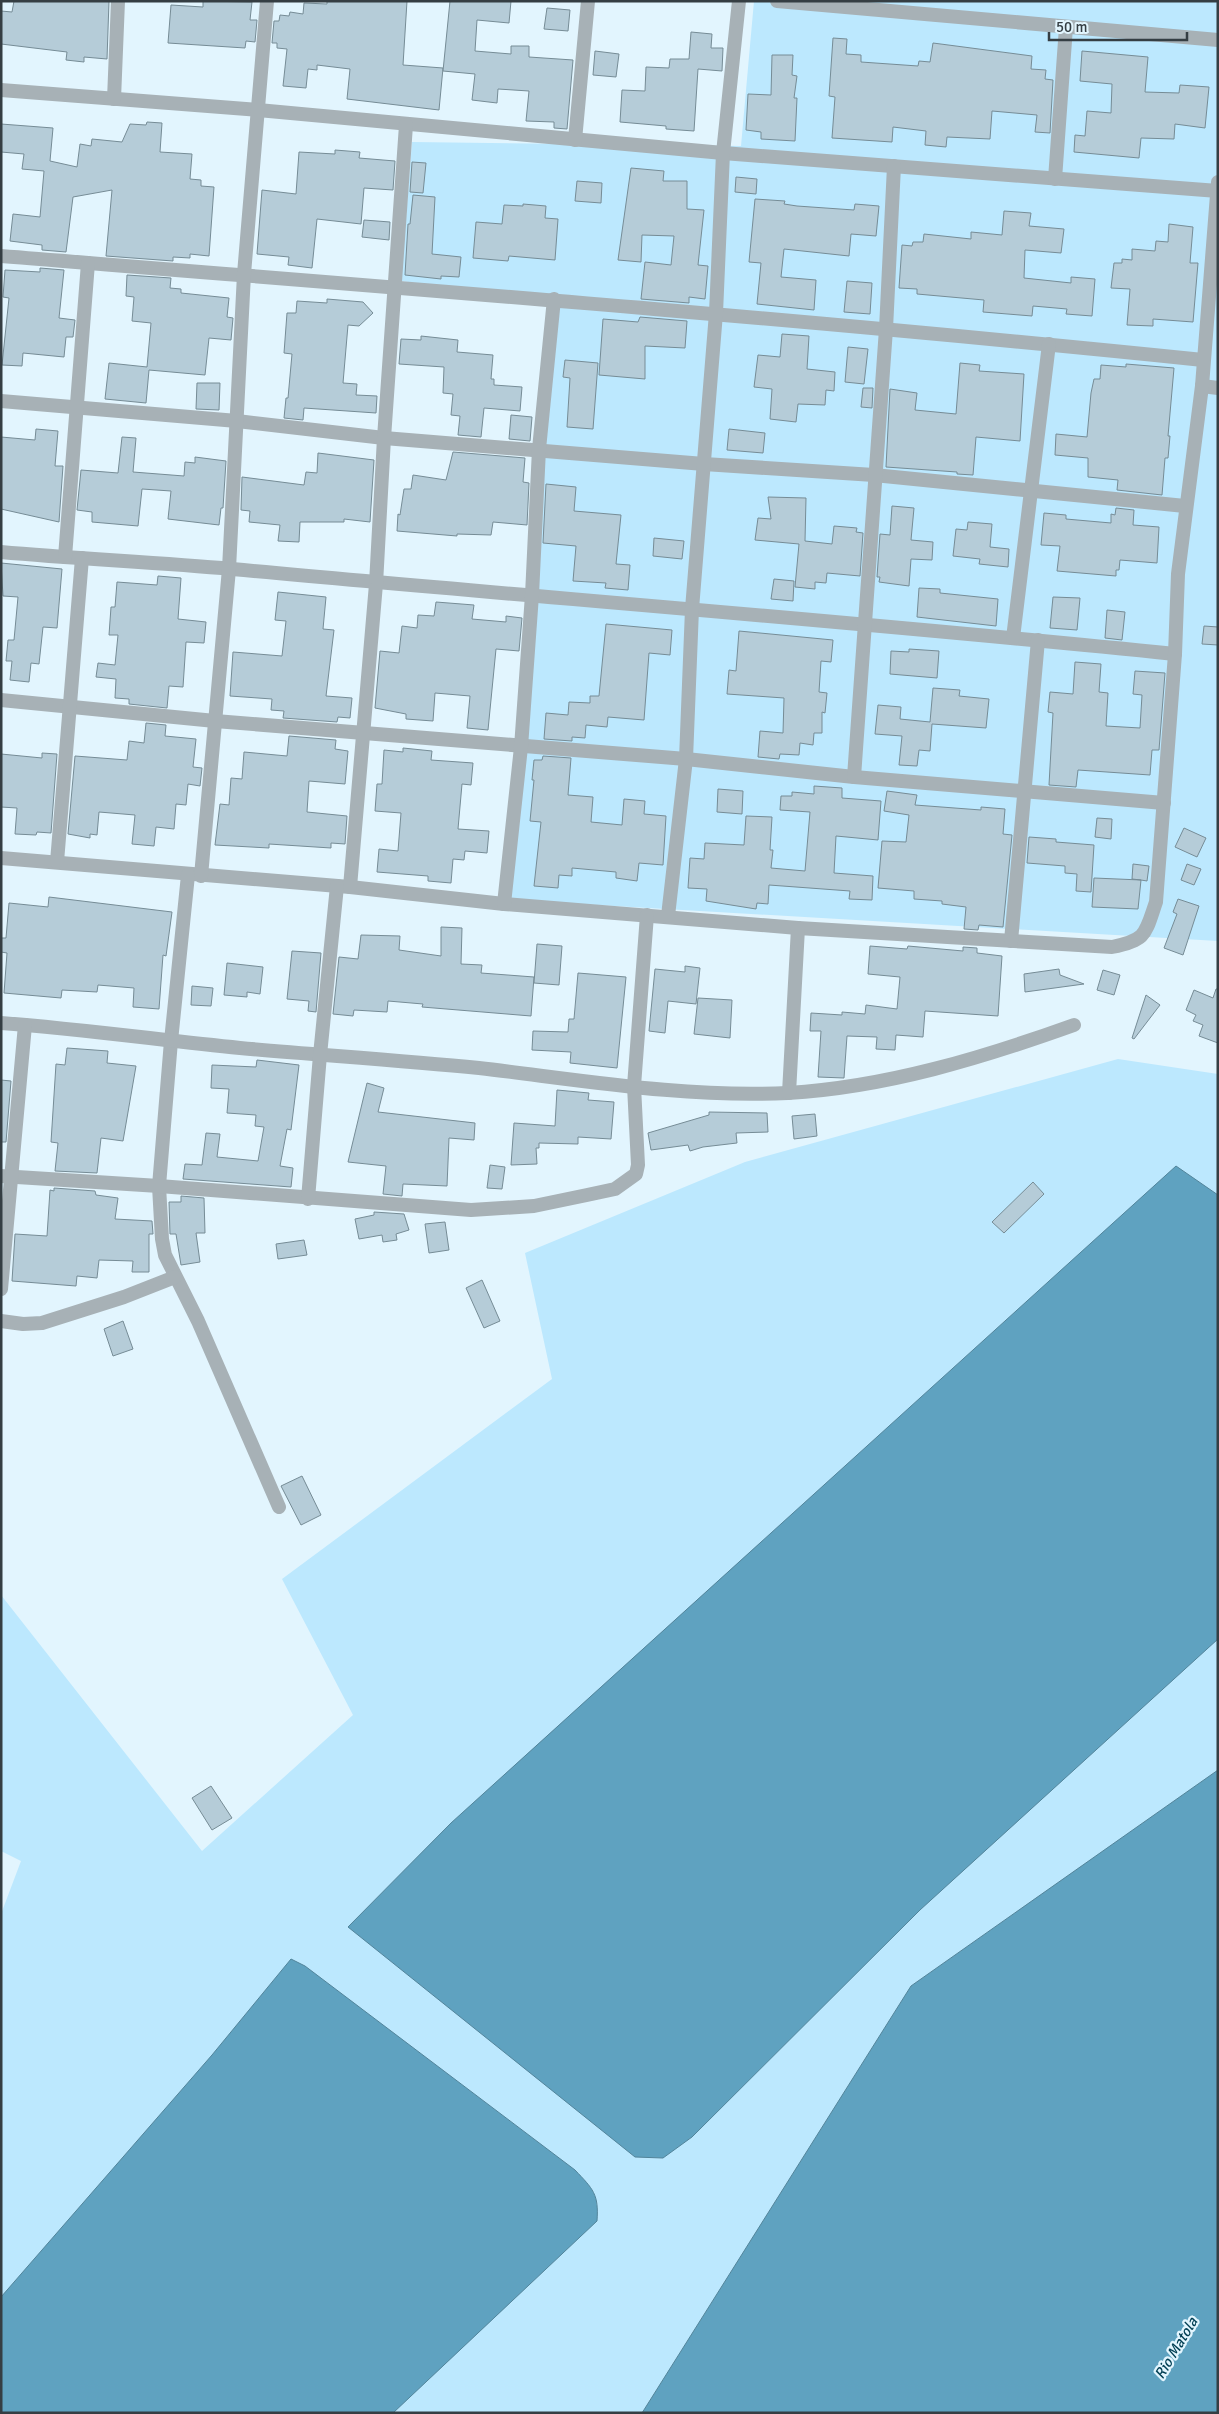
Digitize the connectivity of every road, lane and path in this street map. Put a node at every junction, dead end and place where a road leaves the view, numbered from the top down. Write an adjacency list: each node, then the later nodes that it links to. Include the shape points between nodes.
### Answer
1 (118, 1): 10 (street)
2 (267, 1): 11 (street)
3 (588, 1): 13 (street)
4 (739, 1): 14 (street)
5 (776, 1): 6 (street)
6 (906, 7): 7 (street)
7 (1066, 27): 8 (street); 16 (street)
8 (1218, 40)
9 (1, 90): 10 (street)
10 (114, 99): 11 (street)
11 (258, 110): 12 (street); 21 (street)
12 (406, 125): 13 (street); 22 (street)
13 (575, 140): 14 (street)
14 (722, 153): 15 (street); 24 (street)
15 (894, 166): 16 (street); 25 (street)
16 (1055, 179): 18 (street)
17 (1218, 182): 18 (street)
18 (1217, 191): 27 (street)
19 (1, 256): 20 (street)
20 (88, 263): 21 (street); 31 (street)
21 (244, 274): 22 (street); 32 (street)
22 (395, 286): 23 (street); 33 (street)
23 (554, 300): 24 (street); 34 (street)
24 (716, 313): 25 (street); 35 (street)
25 (886, 329): 26 (street); 36 (street)
26 (1049, 344): 27 (street); 37 (street)
27 (1203, 360): 28 (street)
28 (1202, 386): 29 (street); 38 (street)
29 (1218, 388)
30 (1, 401): 31 (street)
31 (76, 407): 32 (street); 40 (street)
32 (237, 421): 33 (street); 42 (street)
33 (384, 438): 34 (street); 43 (street)
34 (539, 449): 35 (street); 44 (street)
35 (704, 464): 36 (street); 45 (street)
36 (874, 475): 37 (street); 46 (street)
37 (1030, 490): 38 (street); 47 (street)
38 (1185, 506): 49 (street)
39 (1, 552): 40 (street)
40 (65, 557): 41 (street)
41 (82, 558): 42 (street); 51 (street)
42 (229, 569): 43 (street); 52 (street)
43 (376, 584): 44 (street); 53 (street)
44 (532, 596): 45 (street); 54 (street)
45 (692, 610): 46 (street); 55 (street)
46 (863, 625): 47 (street); 56 (street)
47 (1013, 638): 48 (street)
48 (1038, 640): 49 (street); 57 (street)
49 (1175, 654): 58 (street)
50 (1, 700): 51 (street)
51 (69, 706): 52 (street); 60 (street)
52 (215, 721): 53 (street); 61 (street)
53 (364, 732): 54 (street); 62 (street)
54 (521, 747): 55 (street); 63 (street)
55 (686, 759): 56 (street); 65 (street)
56 (854, 777): 57 (street)
57 (1025, 791): 58 (street); 67 (street)
58 (1164, 803): 67 (street, via 1156,902 1146,929 1135,942 1112,947)
59 (1, 858): 60 (street)
60 (56, 862): 61 (street)
61 (195, 875): 62 (street); 71 (street)
62 (344, 886): 63 (street); 72 (street)
63 (504, 904): 64 (street)
64 (647, 915): 65 (street); 73 (street)
65 (668, 916): 66 (street)
66 (798, 928): 67 (street); 74 (street)
67 (1011, 941)
68 (1, 1023): 69 (street)
69 (25, 1025): 71 (street); 75 (street)
70 (1074, 1025): 74 (street, via 1005,1050 907,1076)
71 (171, 1041): 72 (street); 76 (street)
72 (320, 1055): 73 (street); 77 (street)
73 (634, 1086): 74 (street); 77 (street, via 638,1165 636,1174 615,1189 534,1206 471,1210)
74 (789, 1093)
75 (7, 1177): 76 (street); 79 (street)
76 (159, 1186): 77 (street); 78 (street, via 162,1240)
77 (308, 1199)
78 (175, 1277): 80 (street, via 124,1298 42,1323); 81 (street, via 198,1320)
79 (1, 1289)
80 (1, 1321)
81 (279, 1507)

